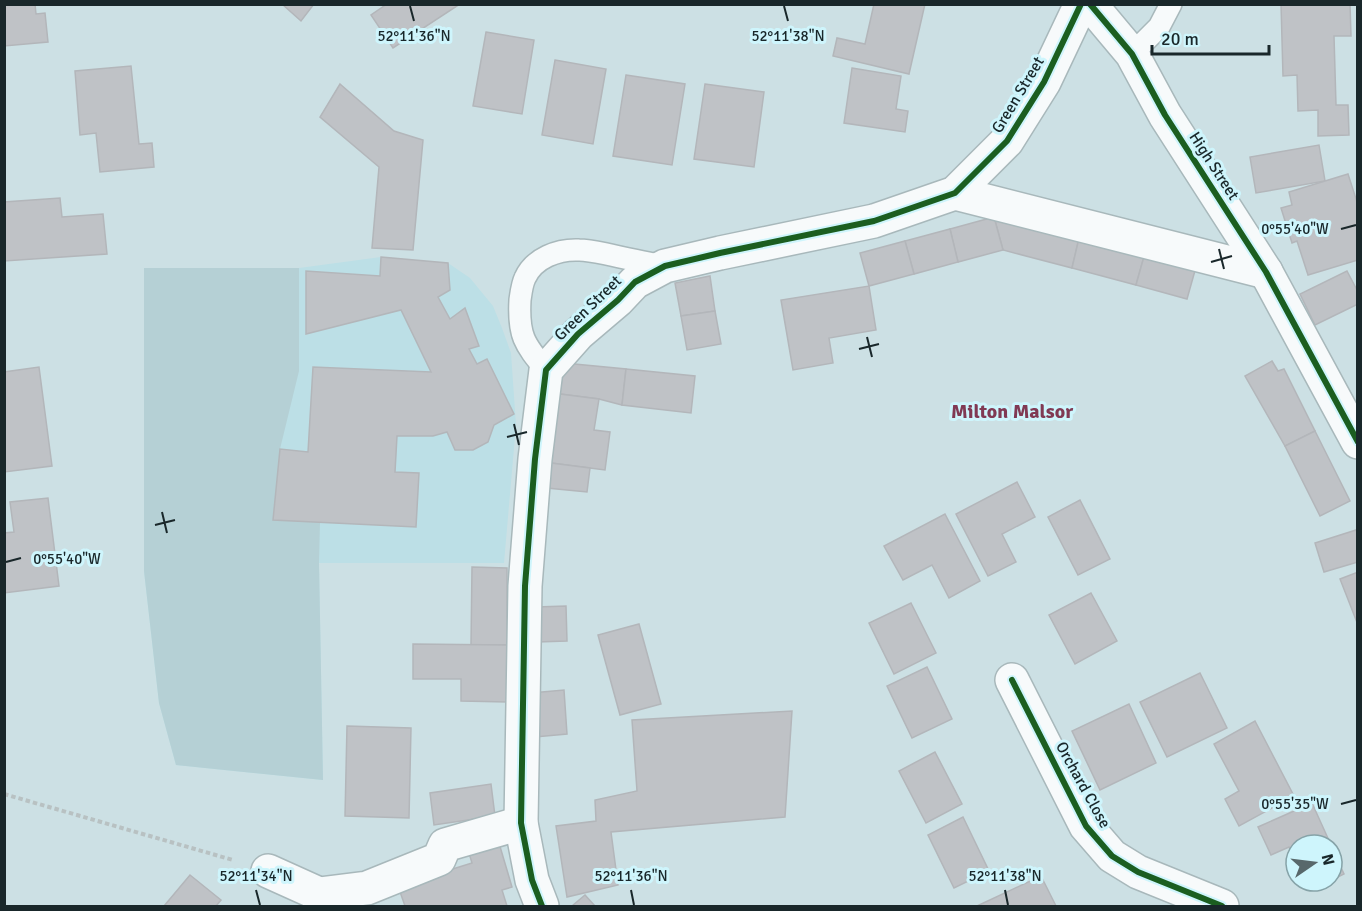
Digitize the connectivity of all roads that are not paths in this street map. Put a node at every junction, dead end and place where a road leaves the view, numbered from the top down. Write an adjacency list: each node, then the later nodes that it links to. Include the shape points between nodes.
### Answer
1 (1081, 4): 5 (street, Green Street, via 1044,82 1007,141)
2 (1090, 4): 4 (street, High Street)
3 (1171, 4): 4 (lane, via 1159,27)
4 (1132, 54): 7 (street, High Street, via 1165,115)
5 (955, 193): 6 (street, Green Street, via 874,221); 7 (street)
6 (665, 266): 8 (street, Green Street, via 635,282 578,334); 8 (lane, via 579,250 546,256 535,264 525,278 519,315 527,348)
7 (1266, 272): 9 (street, High Street)
8 (546, 370): 11 (street, via 525,586)
9 (1358, 442)
10 (1012, 680): 14 (street, Orchard Close, via 1086,826 1112,856 1138,872)
11 (520, 823): 12 (street, via 445,845 439,859 367,888 319,894); 13 (street, via 532,880)
12 (268, 871)
13 (542, 906)
14 (1222, 906)

